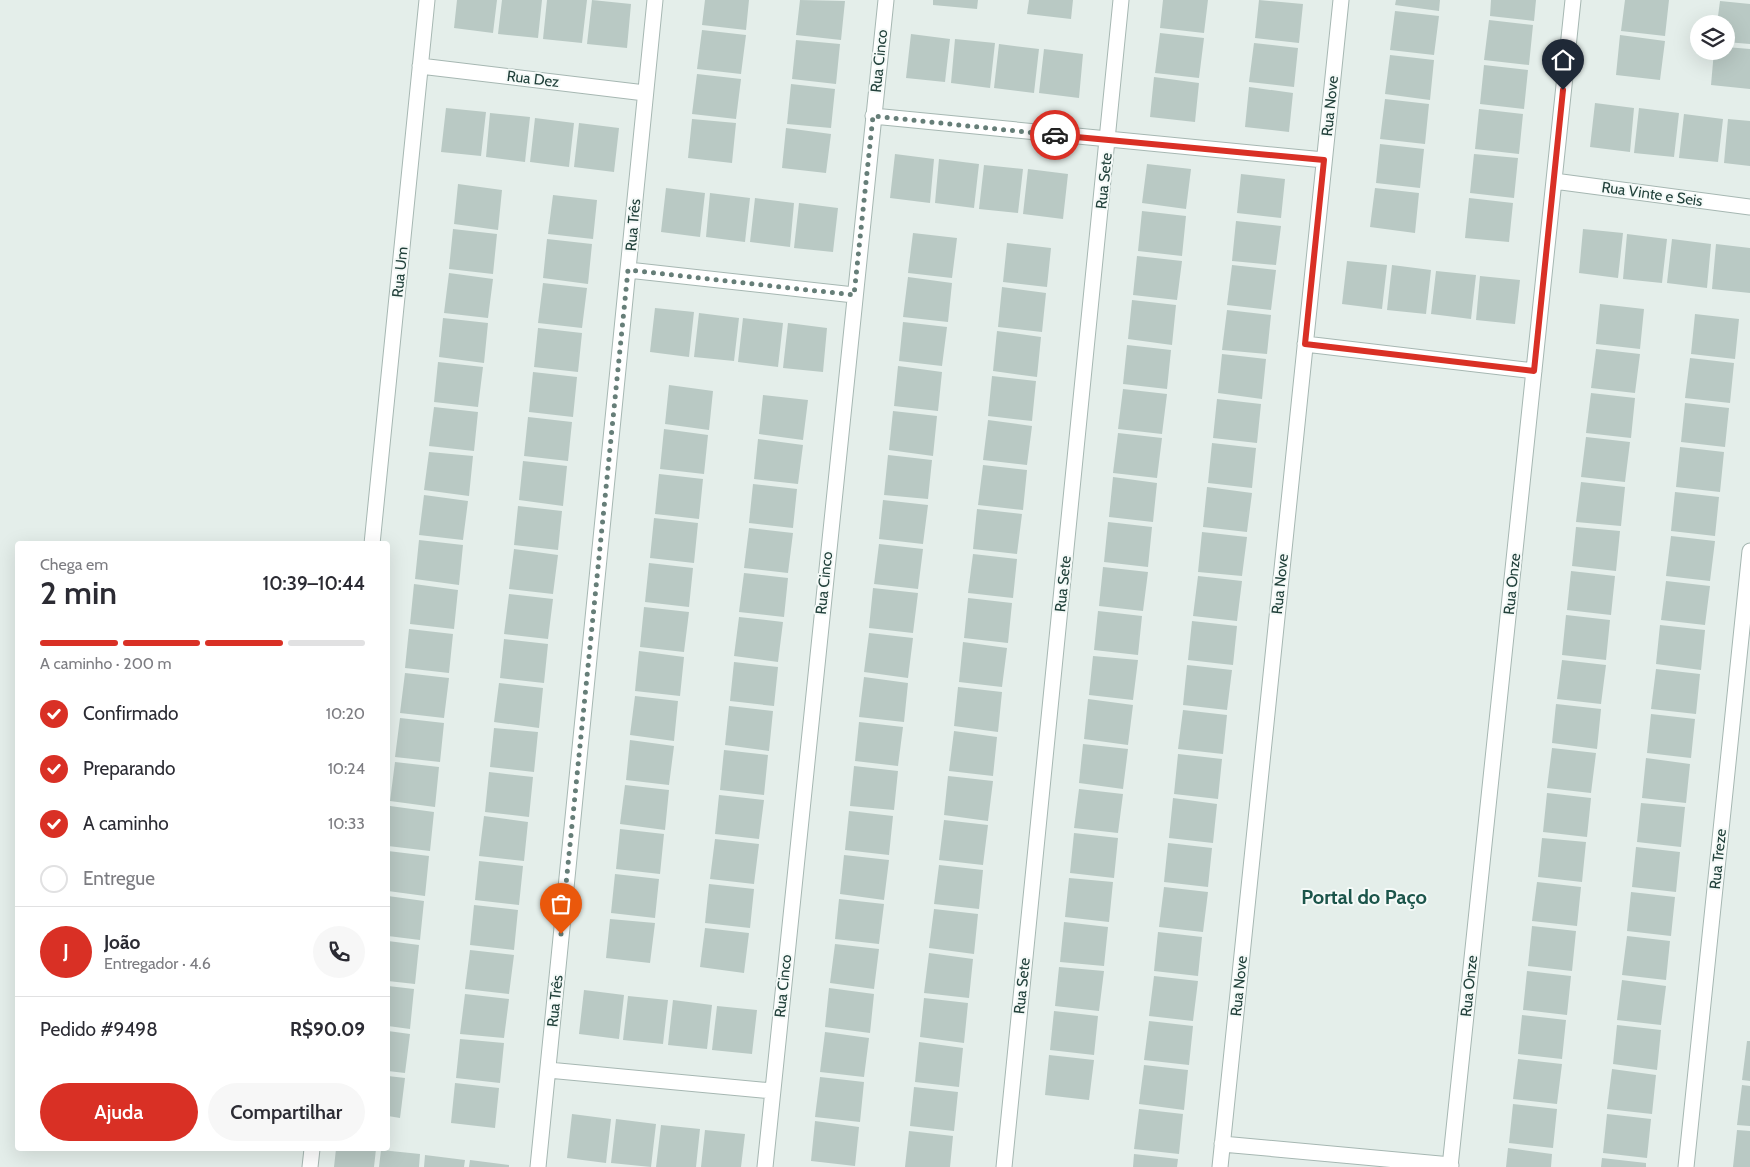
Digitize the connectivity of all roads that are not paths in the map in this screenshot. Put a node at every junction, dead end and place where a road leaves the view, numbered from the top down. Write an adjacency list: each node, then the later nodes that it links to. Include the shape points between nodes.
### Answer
1 (427, 0): 7 (street, Rua Um)
2 (655, 0): 8 (street, Rua Três)
3 (886, 0): 9 (street, Rua Cinco)
4 (1121, 0): 10 (street, Rua Sete)
5 (1341, 0): 11 (street, Rua Nove)
6 (1573, 0): 12 (street, Rua Onze)
7 (420, 66): 8 (street, Rua Dez); 18 (street, Rua Um)
8 (645, 93): 14 (street, Rua Três)
9 (873, 116): 10 (street); 15 (street, Rua Cinco)
10 (1108, 140): 11 (street); 28 (street, Rua Sete)
11 (1324, 160): 16 (street, Rua Nove)
12 (1554, 181): 13 (street, Rua Vinte e Seis); 17 (street, Rua Onze)
13 (1750, 207)
14 (628, 270): 15 (street); 20 (street, Rua Três)
15 (854, 295): 21 (street, Rua Cinco)
16 (1305, 344): 17 (street); 22 (street, Rua Nove)
17 (1534, 371): 24 (street, Rua Onze)
18 (372, 541)
19 (1750, 551): 30 (street, Rua Treze)
20 (548, 1070): 21 (street); 26 (street, Rua Três)
21 (772, 1090): 27 (street, Rua Cinco)
22 (1222, 1144): 24 (street); 29 (street, Rua Nove)
23 (312, 1151): 25 (street)
24 (1450, 1166)
25 (310, 1167)
26 (538, 1167)
27 (765, 1167)
28 (1004, 1167)
29 (1220, 1167)
30 (1686, 1167)

